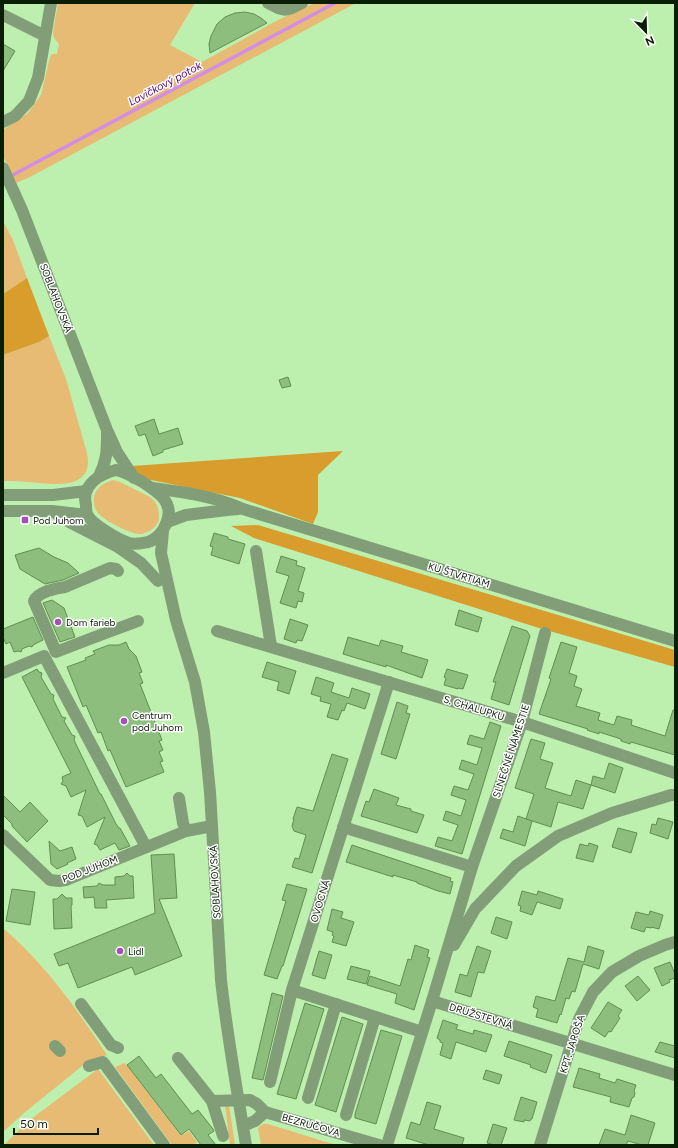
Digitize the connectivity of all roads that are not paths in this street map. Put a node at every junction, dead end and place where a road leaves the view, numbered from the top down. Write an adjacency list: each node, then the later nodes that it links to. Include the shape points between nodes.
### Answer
1 (51, 3): 5 (street)
2 (268, 3): 3 (street, via 281,10 292,9)
3 (302, 3)
4 (3, 15): 5 (street)
5 (45, 36): 6 (street, via 38,78 29,100 15,116)
6 (3, 122)
7 (3, 168): 8 (street, SOBLAHOVSKÁ, via 22,210)
8 (107, 430): 9 (street, via 105,465); 10 (street, SOBLAHOVSKÁ, via 117,452)
9 (99, 476): 10 (street, KU ŠTVRTIAM, via 116,470); 12 (street)
10 (134, 478): 11 (street, KU ŠTVRTIAM)
11 (152, 488): 14 (street, KU ŠTVRTIAM, via 204,496); 18 (street, KU ŠTVRTIAM, via 164,498 167,505 169,514)
12 (86, 491): 13 (street); 17 (street)
13 (3, 495)
14 (243, 509): 18 (street, KU ŠTVRTIAM, via 186,515); 26 (street, KU ŠTVRTIAM)
15 (3, 511): 16 (street)
16 (52, 511): 17 (street); 19 (street, via 71,523)
17 (88, 515): 19 (street, via 101,529)
18 (165, 526): 19 (street, KU ŠTVRTIAM, via 159,535 149,541); 22 (street, SOBLAHOVSKÁ, via 161,553)
19 (124, 545): 22 (street, SOBLAHOVSKÁ, via 143,556)
20 (256, 550): 27 (street)
21 (118, 571): 23 (street, via 110,568 40,595 34,600 56,652)
22 (176, 620): 34 (street, SOBLAHOVSKÁ, via 195,682 204,732)
23 (138, 622)
24 (217, 631): 27 (street, S. CHALUPKU)
25 (545, 633): 30 (street, SLNEČNÉ NÁMESTIE)
26 (675, 641)
27 (271, 646): 29 (street, S. CHALUPKU)
28 (3, 673): 38 (street, via 44,656)
29 (389, 682): 30 (street, S. CHALUPKU); 35 (street, OVOCNÁ)
30 (522, 722): 31 (street, S. CHALUPKU); 39 (street, SLNEČNÉ NÁMESTIE)
31 (675, 773)
32 (675, 795): 41 (street, SLNEČNÉ NÁMESTIE, via 612,812 558,836 516,866 475,909)
33 (178, 798): 36 (street)
34 (212, 826): 36 (street, POD JUHOM); 55 (street, SOBLAHOVSKÁ, via 221,980)
35 (343, 828): 39 (street); 42 (street, OVOCNÁ)
36 (186, 831): 38 (street, POD JUHOM)
37 (3, 835): 38 (street, POD JUHOM, via 50,880 59,881)
38 (146, 847)
39 (472, 867): 41 (street, SLNEČNÉ NÁMESTIE)
40 (675, 942): 48 (street, KPT. JAROŠA, via 638,956 612,972 593,992 579,1019)
41 (444, 962): 43 (street, SLNEČNÉ NÁMESTIE)
42 (292, 990): 45 (street); 53 (street, OVOCNÁ)
43 (432, 1001): 47 (street); 48 (street, DRUŽSTEVNÁ)
44 (81, 1004): 49 (street, via 111,1045)
45 (336, 1004): 46 (street); 54 (street)
46 (375, 1017): 47 (street); 58 (street)
47 (422, 1032): 65 (street)
48 (572, 1043): 52 (street, DRUŽSTEVNÁ); 66 (street, KPT. JAROŠA)
49 (118, 1048)
50 (178, 1058): 56 (street)
51 (89, 1066): 62 (street, via 103,1062)
52 (675, 1075)
53 (270, 1082)
54 (308, 1098)
55 (237, 1100): 56 (street, BEZRUČOVA); 57 (street, BEZRUČOVA, via 250,1100); 59 (street, SOBLAHOVSKÁ)
56 (212, 1101): 60 (street)
57 (265, 1112): 59 (street, via 255,1121); 61 (street, BEZRUČOVA)
58 (346, 1115)
59 (242, 1126): 63 (street, SOBLAHOVSKÁ)
60 (222, 1136)
61 (351, 1141): 64 (street, BEZRUČOVA)
62 (164, 1145)
63 (246, 1145)
64 (379, 1145)
65 (387, 1145)
66 (540, 1145)

